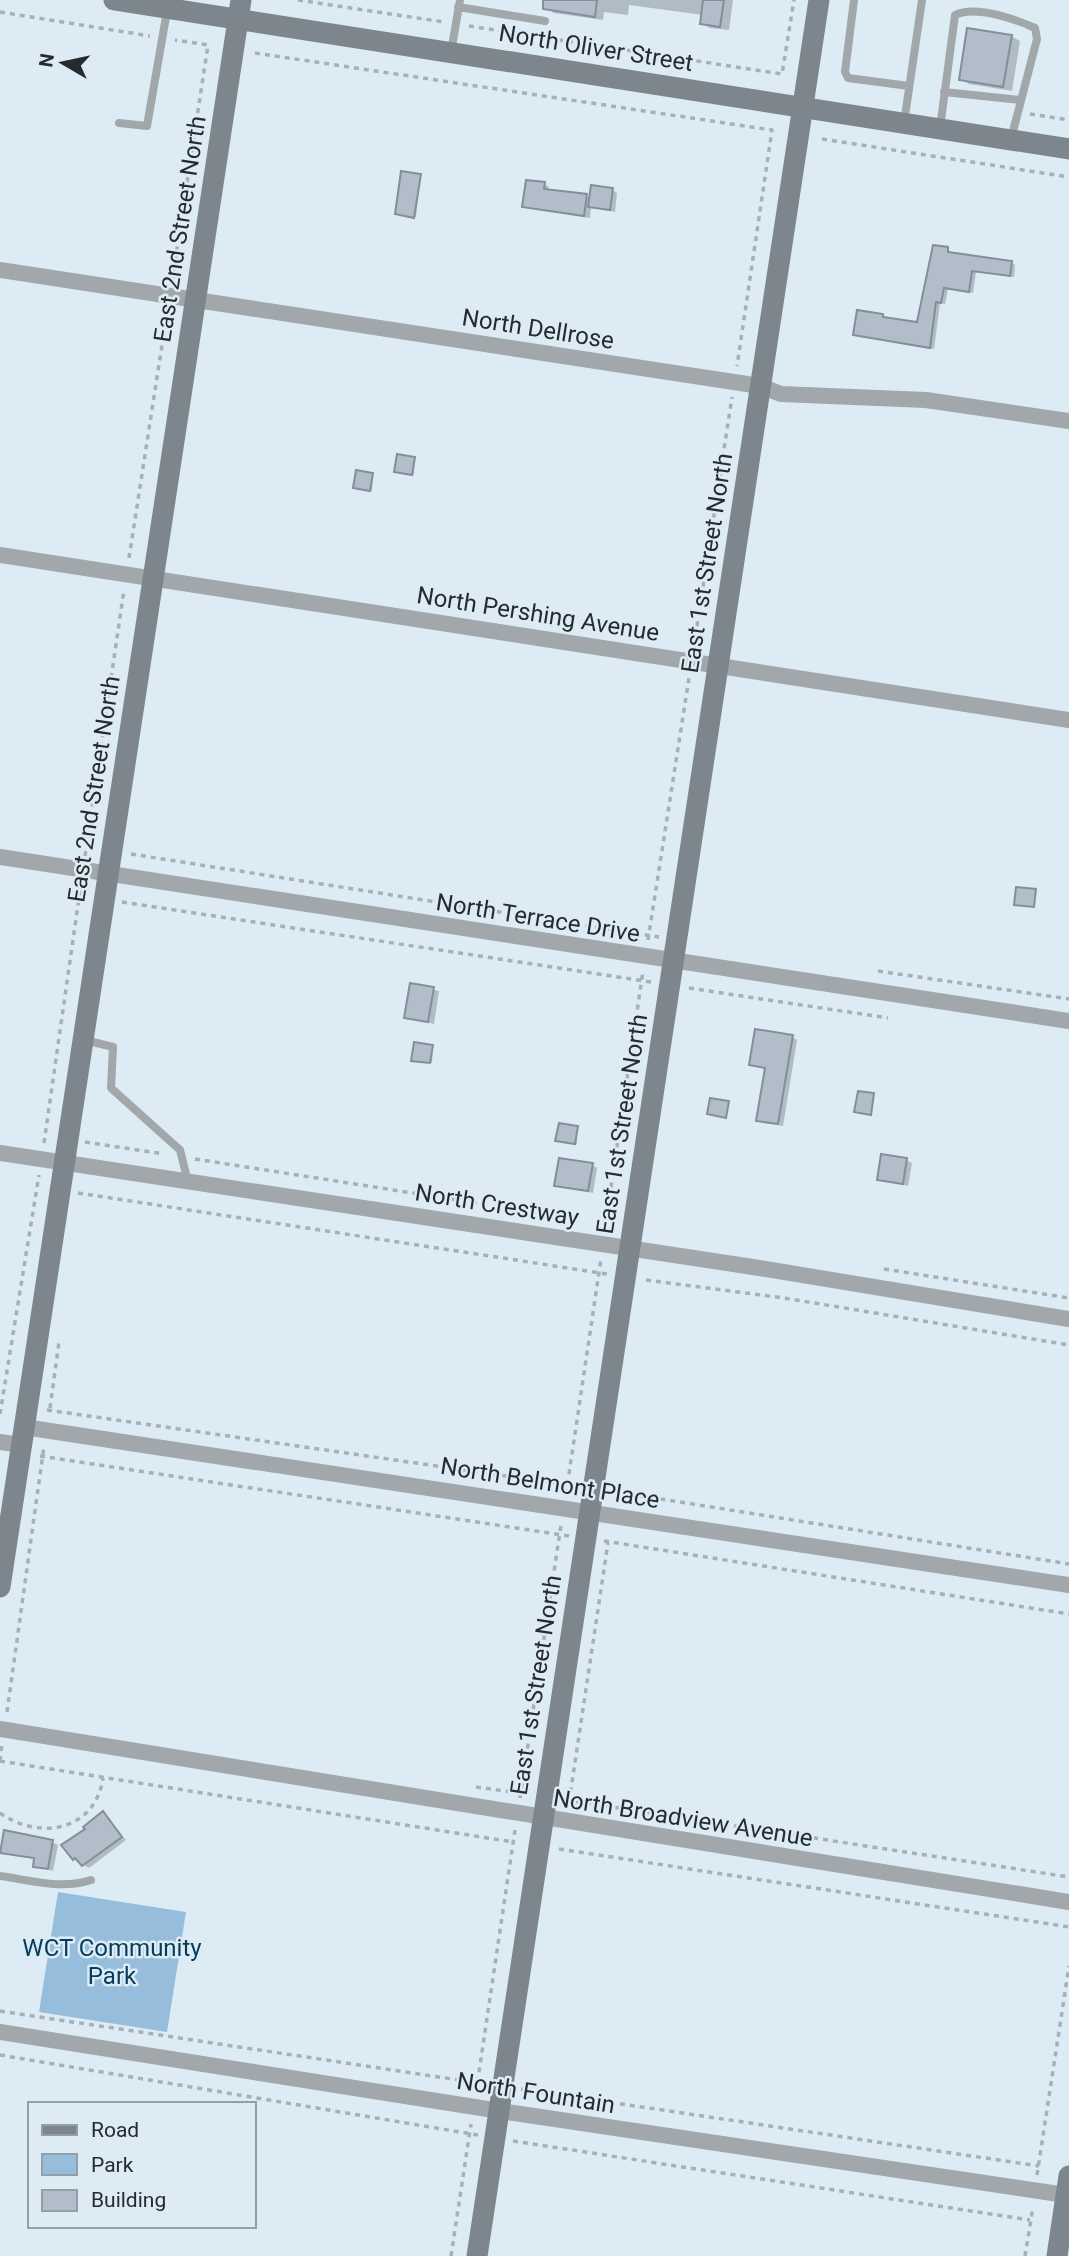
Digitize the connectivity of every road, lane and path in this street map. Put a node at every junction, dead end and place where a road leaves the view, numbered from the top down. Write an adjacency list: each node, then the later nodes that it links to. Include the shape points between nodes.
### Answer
1 (114, 0): 8 (street, North Oliver Street)
2 (298, 0): 12 (path)
3 (794, 0): 12 (path, via 782,74)
4 (819, 0): 19 (street, East 1st Street North)
5 (854, 0): 16 (lane, via 848,78)
6 (922, 0): 16 (lane)
7 (459, 3): 11 (lane); 12 (lane)
8 (168, 8): 9 (street, North Oliver Street); 13 (lane)
9 (240, 10): 14 (street, North Oliver Street); 29 (street, East 2nd Street North)
10 (0, 12): 13 (path)
11 (545, 20)
12 (455, 24): 14 (lane)
13 (163, 38): 20 (lane, via 147,126); 28 (path, via 208,45)
14 (451, 52): 19 (street, North Oliver Street)
15 (255, 53): 30 (path, via 772,130)
16 (909, 86): 21 (lane)
17 (944, 92): 18 (lane); 18 (lane, via 955,15 964,11 1035,28 1037,39); 22 (lane)
18 (1021, 100): 24 (lane)
19 (802, 107): 21 (street, North Oliver Street); 31 (street, East 1st Street North)
20 (119, 122)
21 (904, 123): 22 (street, North Oliver Street)
22 (940, 128): 24 (street, North Oliver Street)
23 (822, 139): 26 (path)
24 (1011, 139): 25 (street, North Oliver Street)
25 (1069, 149)
26 (1069, 177)
27 (0, 270): 28 (street, North Dellrose)
28 (169, 296): 29 (street, North Dellrose); 34 (path)
29 (195, 300): 30 (street, North Dellrose); 35 (street, East 2nd Street North)
30 (734, 382): 31 (street, North Dellrose); 36 (path)
31 (760, 386): 32 (street, North Dellrose, via 781,394 926,400); 37 (street, East 1st Street North)
32 (1069, 421)
33 (0, 555): 34 (street, North Pershing Avenue)
34 (127, 573): 35 (street, North Pershing Avenue); 39 (path)
35 (153, 577): 36 (street, North Pershing Avenue); 40 (street, East 2nd Street North)
36 (691, 661): 37 (street, North Pershing Avenue); 46 (path)
37 (718, 665): 38 (street, North Pershing Avenue); 49 (street, East 1st Street North)
38 (1069, 720)
39 (86, 847): 40 (path); 42 (path)
40 (112, 851): 43 (street, East 2nd Street North); 46 (path)
41 (0, 857): 42 (street, North Terrace Drive)
42 (83, 870): 43 (street, North Terrace Drive); 44 (path)
43 (108, 874): 45 (street, East 2nd Street North); 48 (street, North Terrace Drive)
44 (79, 896): 45 (path); 57 (path)
45 (104, 900): 51 (path); 56 (street, East 2nd Street North)
46 (648, 936): 47 (path); 48 (path)
47 (661, 938)
48 (645, 958): 49 (street, North Terrace Drive); 51 (path)
49 (673, 962): 52 (street, East 1st Street North); 55 (street, North Terrace Drive)
50 (878, 971): 53 (path)
51 (642, 981): 52 (path); 68 (path)
52 (670, 985): 54 (path); 69 (street, East 1st Street North)
53 (1069, 999)
54 (888, 1018)
55 (1069, 1021)
56 (83, 1040): 58 (street, East 2nd Street North); 60 (lane, via 113,1047 111,1088)
57 (45, 1136): 58 (path); 61 (path)
58 (77, 1141): 60 (path); 62 (street, East 2nd Street North); 62 (path)
59 (0, 1153): 61 (street, North Crestway)
60 (184, 1158): 63 (lane); 66 (path)
61 (41, 1160): 62 (street, North Crestway); 64 (path)
62 (74, 1165): 63 (street, North Crestway); 65 (street, East 2nd Street North)
63 (188, 1182): 68 (street, North Crestway)
64 (37, 1187): 65 (path); 76 (path)
65 (70, 1192): 67 (path); 70 (path); 78 (street, East 2nd Street North)
66 (483, 1204)
67 (78, 1207)
68 (603, 1244): 69 (street, North Crestway); 70 (path)
69 (630, 1248): 71 (street, East 1st Street North); 72 (street, North Crestway)
70 (599, 1272): 71 (path); 80 (path)
71 (625, 1276): 74 (path); 81 (street, East 1st Street North)
72 (1069, 1318)
73 (59, 1341): 75 (path)
74 (1069, 1345)
75 (50, 1409): 77 (path); 80 (path)
76 (0, 1414)
77 (47, 1430): 78 (street, North Belmont Place); 79 (path); 82 (street, North Belmont Place)
78 (16, 1444): 79 (path); 88 (street, East 2nd Street North)
79 (43, 1455): 84 (path); 90 (path)
80 (567, 1484): 81 (path); 82 (path)
81 (592, 1488): 83 (street, East 1st Street North); 86 (path)
82 (563, 1509): 83 (street, North Belmont Place); 84 (path)
83 (589, 1513): 85 (street, East 1st Street North); 87 (street, North Belmont Place)
84 (560, 1534): 85 (path); 94 (path)
85 (584, 1538): 89 (path); 95 (street, East 1st Street North)
86 (1069, 1564)
87 (1069, 1585)
88 (0, 1587)
89 (1069, 1614)
90 (2, 1730): 91 (path); 94 (street, North Broadview Avenue)
91 (0, 1761)
92 (103, 1778): 93 (path, via 96,1800 69,1826 26,1825)
93 (0, 1812)
94 (518, 1815): 95 (street, North Broadview Avenue); 101 (path)
95 (542, 1819): 98 (street, North Broadview Avenue); 102 (street, East 1st Street North)
96 (0, 1875): 97 (lane, via 61,1885)
97 (91, 1880)
98 (1069, 1902)
99 (1069, 1966): 104 (path)
100 (0, 2032): 101 (street, North Fountain)
101 (474, 2107): 102 (street, North Fountain); 105 (path)
102 (500, 2111): 104 (street, North Fountain); 106 (street, East 1st Street North)
103 (1068, 2186): 104 (street, North Fountain); 108 (street)
104 (1035, 2191): 107 (path)
105 (451, 2256)
106 (477, 2256)
107 (1025, 2256)
108 (1057, 2256)

